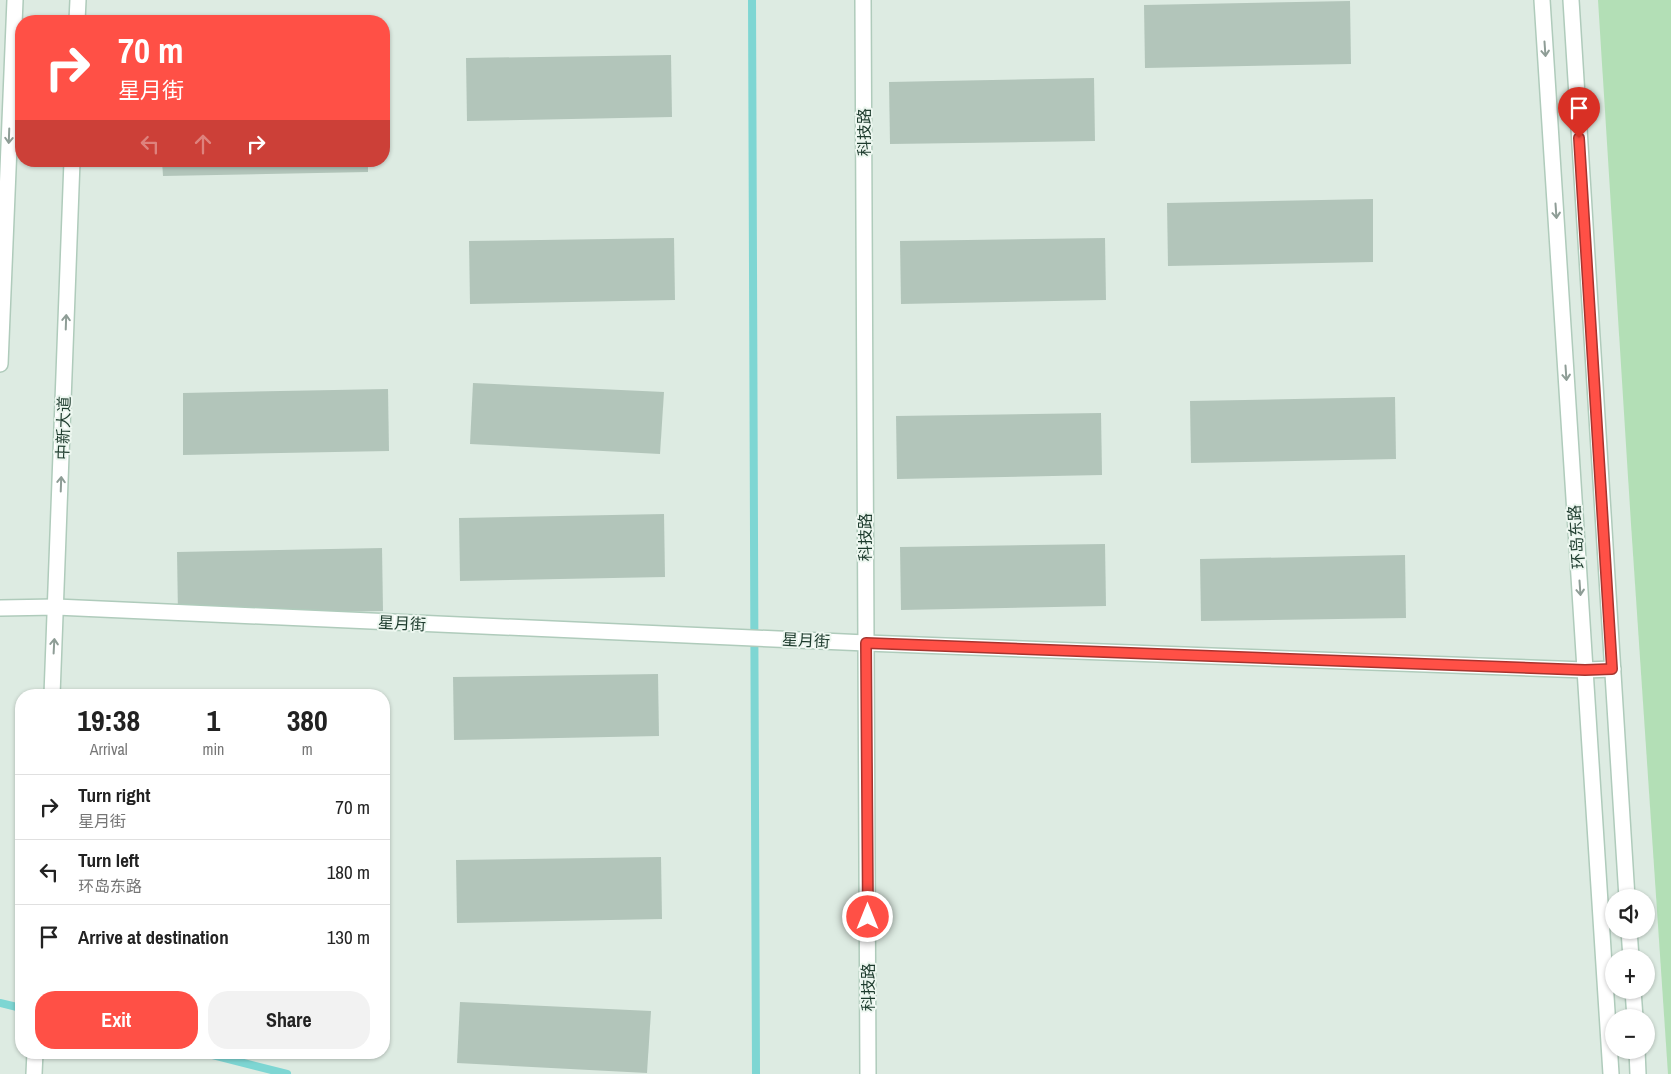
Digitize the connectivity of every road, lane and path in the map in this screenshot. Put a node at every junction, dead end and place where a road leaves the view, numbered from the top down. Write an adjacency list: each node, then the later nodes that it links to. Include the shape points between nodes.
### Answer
1 (15, 0): 8 (street, one-way to 8)
2 (78, 0): 6 (street)
3 (863, 0): 11 (street, 科技路)
4 (1542, 0): 13 (street, 环岛东路, one-way to 13)
5 (1571, 0): 12 (street, 环岛东路)
6 (77, 15)
7 (72, 167): 9 (street, 中新大道, one-way to 7)
8 (0, 364)
9 (56, 607): 10 (street, 星月街); 11 (street, 星月街); 14 (street, 中新大道, one-way to 9)
10 (0, 608)
11 (866, 643): 13 (street, 星月街); 19 (street, 科技路)
12 (1612, 669): 13 (street, 星月街); 15 (street, 环岛东路)
13 (1585, 670): 20 (street, 环岛东路)
14 (52, 689)
15 (1626, 889)
16 (35, 1059): 18 (street)
17 (1637, 1059): 21 (street)
18 (34, 1074)
19 (868, 1074)
20 (1611, 1074)
21 (1638, 1074)

